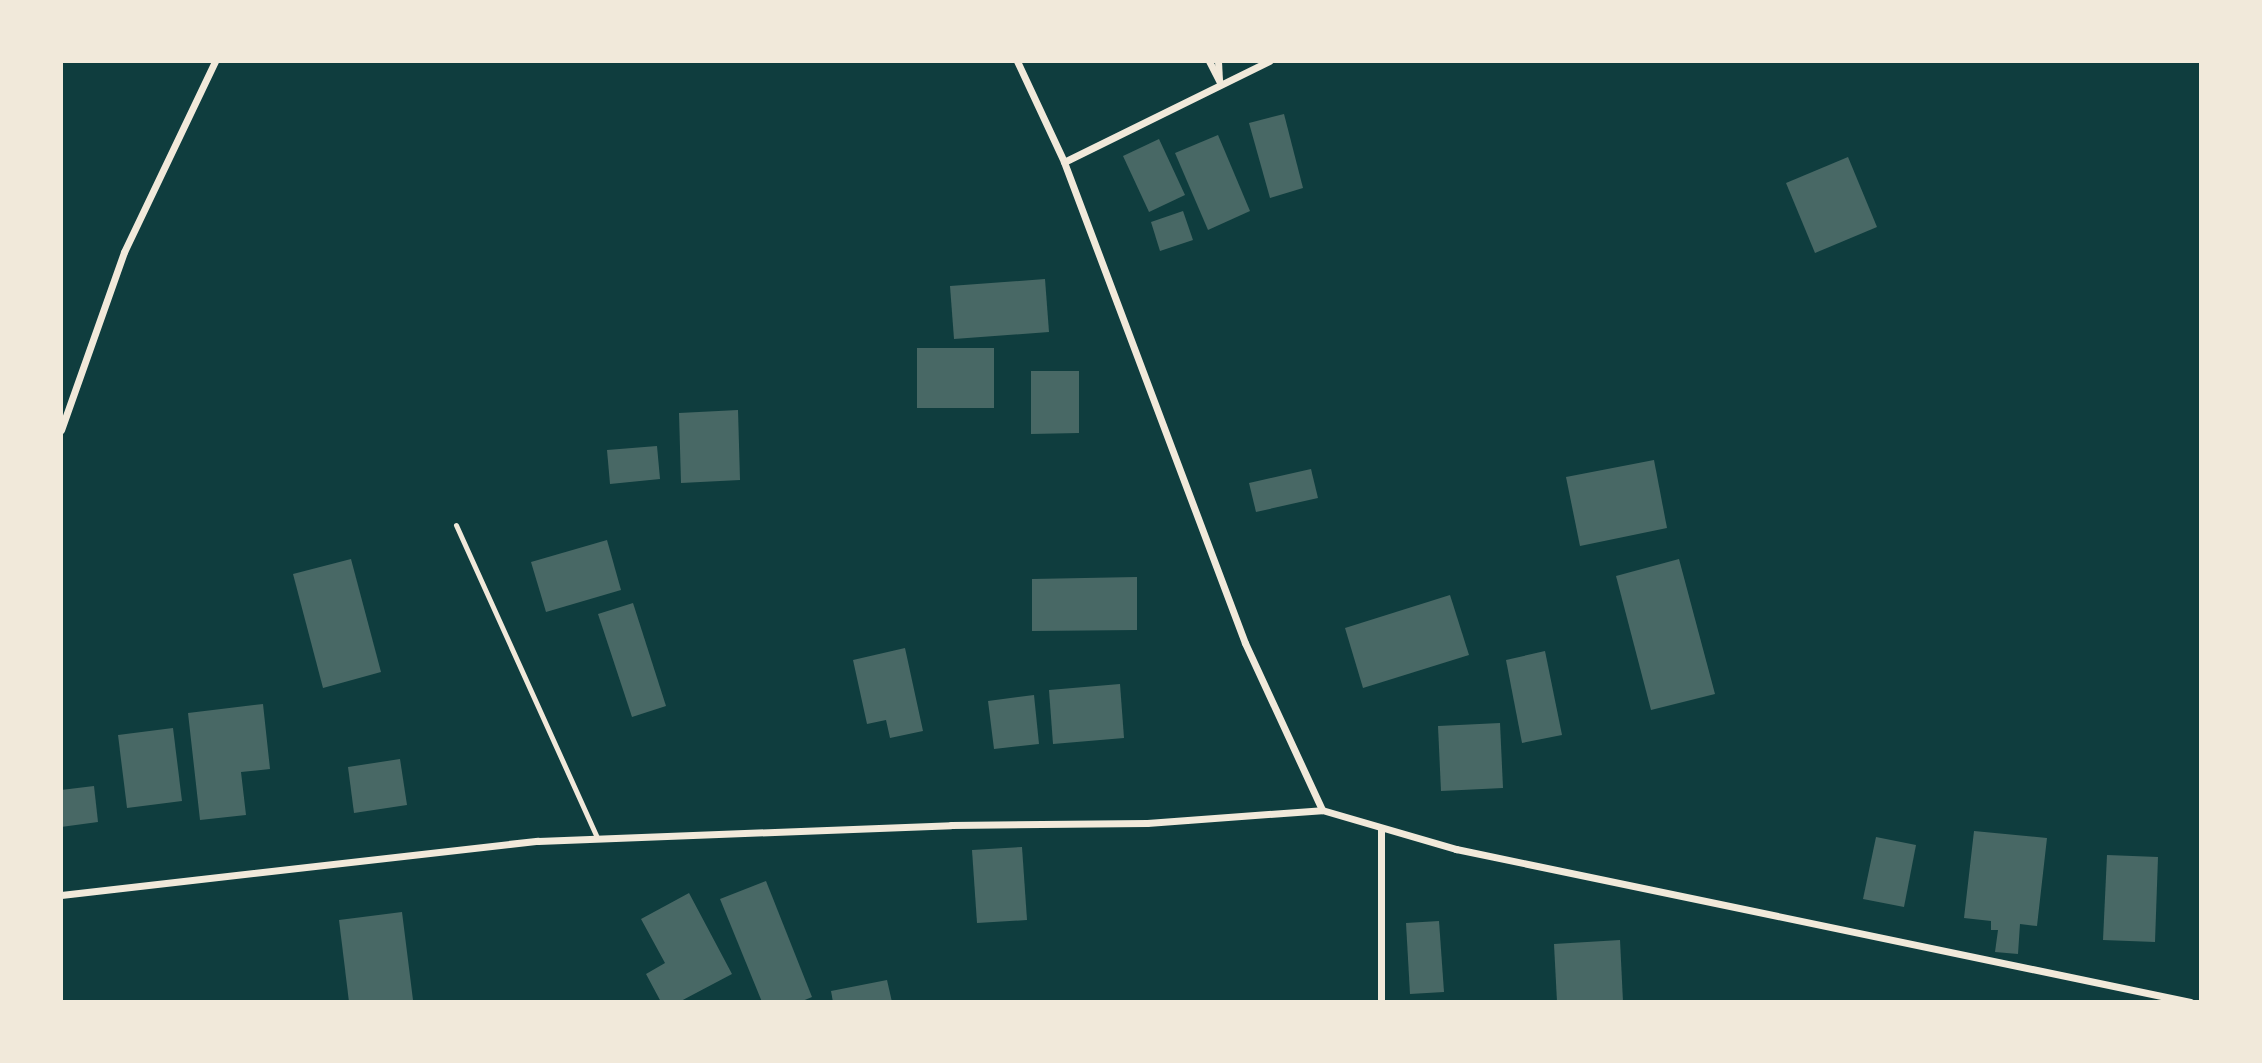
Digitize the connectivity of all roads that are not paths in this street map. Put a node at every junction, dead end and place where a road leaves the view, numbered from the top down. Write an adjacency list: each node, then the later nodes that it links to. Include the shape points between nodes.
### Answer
1 (215, 61): 8 (street, via 124,252)
2 (1017, 61): 7 (street)
3 (1209, 61): 6 (street)
4 (1218, 61): 6 (street)
5 (1269, 61): 6 (street)
6 (1220, 83): 7 (street)
7 (1064, 162): 10 (street, via 1245,643)
8 (61, 430)
9 (456, 525): 12 (lane)
10 (1322, 810): 11 (street); 12 (street, via 1147,823)
11 (1381, 829): 14 (street); 15 (street)
12 (597, 837): 13 (street)
13 (61, 895)
14 (2166, 999): 16 (street)
15 (1381, 1002)
16 (2190, 1002)

